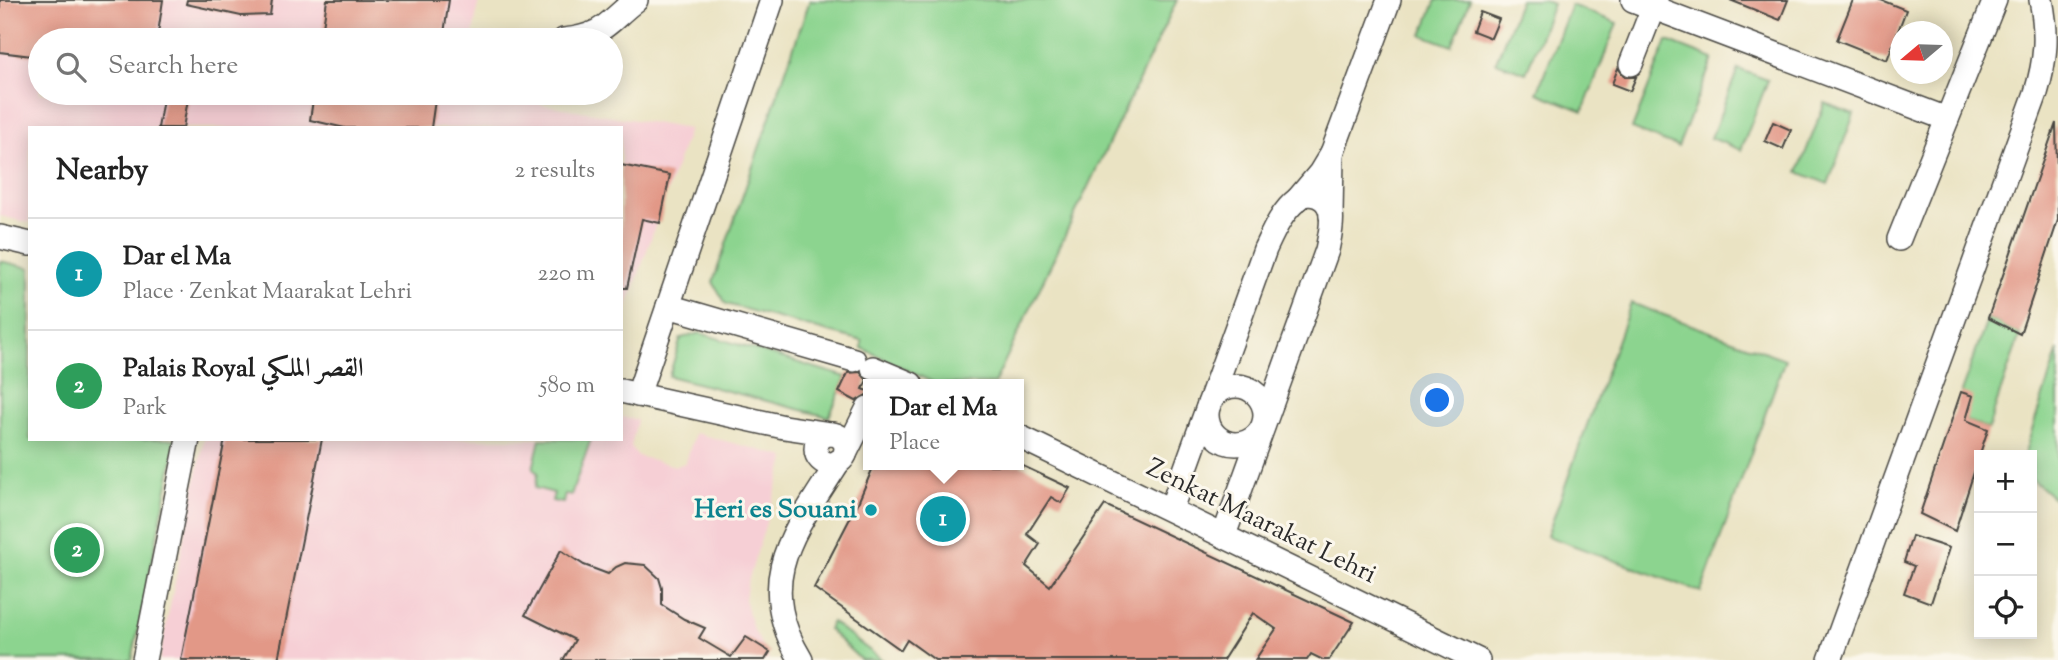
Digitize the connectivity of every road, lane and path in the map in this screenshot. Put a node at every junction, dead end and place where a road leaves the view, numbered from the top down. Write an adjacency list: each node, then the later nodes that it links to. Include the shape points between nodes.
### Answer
1 (636, 0): 8 (street)
2 (772, 0): 18 (street)
3 (1389, 0): 12 (street)
4 (1995, 0): 11 (street)
5 (2041, 0): 9 (street)
6 (1647, 2): 10 (street); 11 (street)
7 (2058, 23): 9 (street)
8 (604, 28)
9 (2046, 53): 34 (street, via 2036,93)
10 (1631, 64)
11 (1947, 119): 16 (street)
12 (1332, 153): 13 (street); 14 (street)
13 (1298, 199): 14 (street, via 1310,194 1323,198); 21 (street, via 1265,249)
14 (1331, 216): 23 (street, via 1327,250)
15 (0, 237): 17 (street)
16 (1899, 239)
17 (28, 244)
18 (668, 306): 19 (street); 20 (street)
19 (884, 375)
20 (630, 393): 26 (street, via 784,428)
21 (1209, 405): 23 (street, via 1221,390 1241,386 1258,396); 23 (street, via 1208,423 1226,443 1244,443); 28 (street)
22 (863, 418): 27 (street)
23 (1263, 425): 30 (street)
24 (1024, 439): 28 (street, Zenkat Maarakat Lehri)
25 (188, 441): 32 (street)
26 (821, 445): 27 (street, via 843,440); 29 (street)
27 (842, 458): 29 (street)
28 (1171, 509): 30 (street, Zenkat Maarakat Lehri)
29 (800, 523): 33 (street, via 783,561 778,593 783,626)
30 (1224, 535): 31 (street, Zenkat Maarakat Lehri)
31 (1473, 659)
32 (144, 660)
33 (801, 660)
34 (1830, 660)

